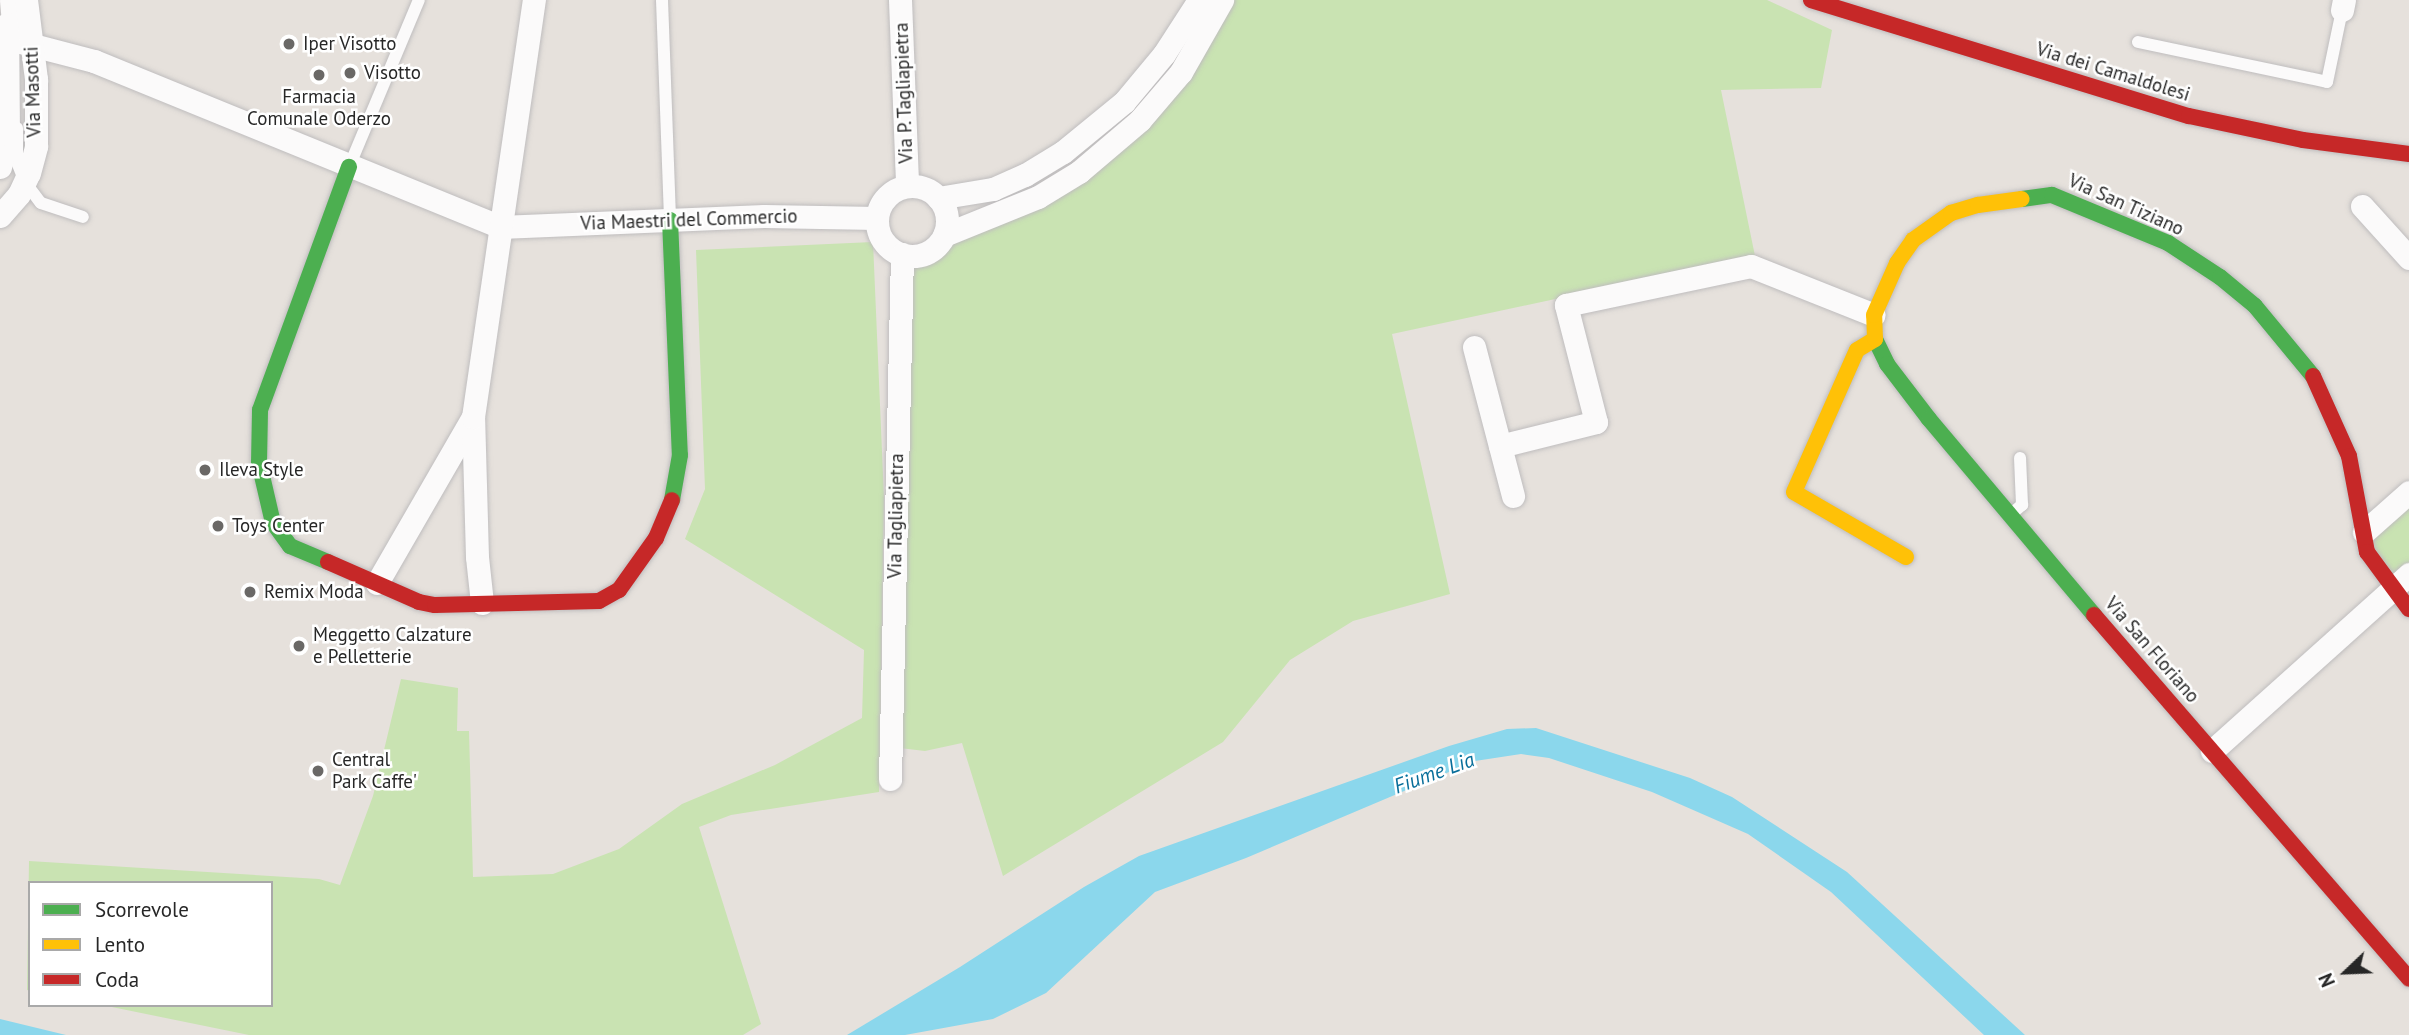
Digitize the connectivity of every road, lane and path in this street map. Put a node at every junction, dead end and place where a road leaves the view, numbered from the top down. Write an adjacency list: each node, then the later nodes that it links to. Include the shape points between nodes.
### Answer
1 (6, 0): 14 (street, Via Masotti)
2 (11, 0): 12 (street, via 14,37)
3 (26, 0): 12 (street, Via Masotti)
4 (419, 0): 17 (lane)
5 (534, 0): 26 (street)
6 (662, 0): 25 (lane)
7 (900, 0): 19 (street, Via P. Tagliapietra)
8 (1199, 0): 20 (street, via 1164,54 1124,102 1063,152 993,189)
9 (1222, 0): 27 (street, via 1181,72 1140,120 1079,172 1003,214)
10 (1811, 0): 15 (street, Via dei Camaldolesi, via 2189,117 2303,140)
11 (2343, 5): 13 (lane, via 2328,82)
12 (32, 42): 17 (street, via 94,61); 18 (street, Via Masotti, via 38,115 36,146)
13 (2138, 43)
14 (8, 82): 16 (street, Via Masotti, via 8,134); 18 (lane, via 18,96 17,162)
15 (2409, 154)
16 (0, 167)
17 (349, 167): 26 (street); 41 (street, via 267,384 260,410 259,463 273,523 283,540)
18 (25, 182): 22 (street, Via Masotti); 23 (lane, via 41,203)
19 (907, 186): 20 (street); 24 (street, via 884,201)
20 (938, 198): 27 (street, via 947,215)
21 (2362, 206): 29 (street)
22 (0, 216)
23 (83, 217)
24 (877, 218): 25 (street, Via Maestri del Commercio); 28 (street, via 883,240)
25 (670, 220): 26 (street, Via Maestri del Commercio); 43 (street, via 680,455 674,492 656,538 619,590 599,601)
26 (500, 227): 32 (street)
27 (944, 235): 28 (street, via 923,254)
28 (902, 254): 46 (street, Via Tagliapietra)
29 (2409, 258)
30 (1875, 327): 33 (street, via 1751,266 1566,306 1596,422); 37 (street, Via San Floriano, via 1886,364); 38 (street, Via San Tiziano, via 1897,263 1913,240 1951,213 1978,205 2052,195 2168,243 2255,306 2316,380 2349,456); 39 (street, Via San Tiziano, via 1857,350 1794,492)
31 (1474, 347): 33 (street)
32 (473, 417): 41 (street); 43 (street)
33 (1500, 446): 36 (street)
34 (2020, 458): 37 (lane, via 2022,505)
35 (2409, 492): 38 (street)
36 (1513, 496)
37 (2010, 515): 45 (street, Via San Floriano)
38 (2364, 532): 42 (street, Via San Tiziano, via 2367,552)
39 (1906, 557)
40 (2409, 574): 42 (street)
41 (377, 583): 43 (street, via 419,602)
42 (2392, 590): 44 (street, Via San Tiziano); 45 (street)
43 (482, 603)
44 (2409, 610)
45 (2212, 751): 47 (street, Via San Floriano)
46 (890, 779)
47 (2409, 979)

